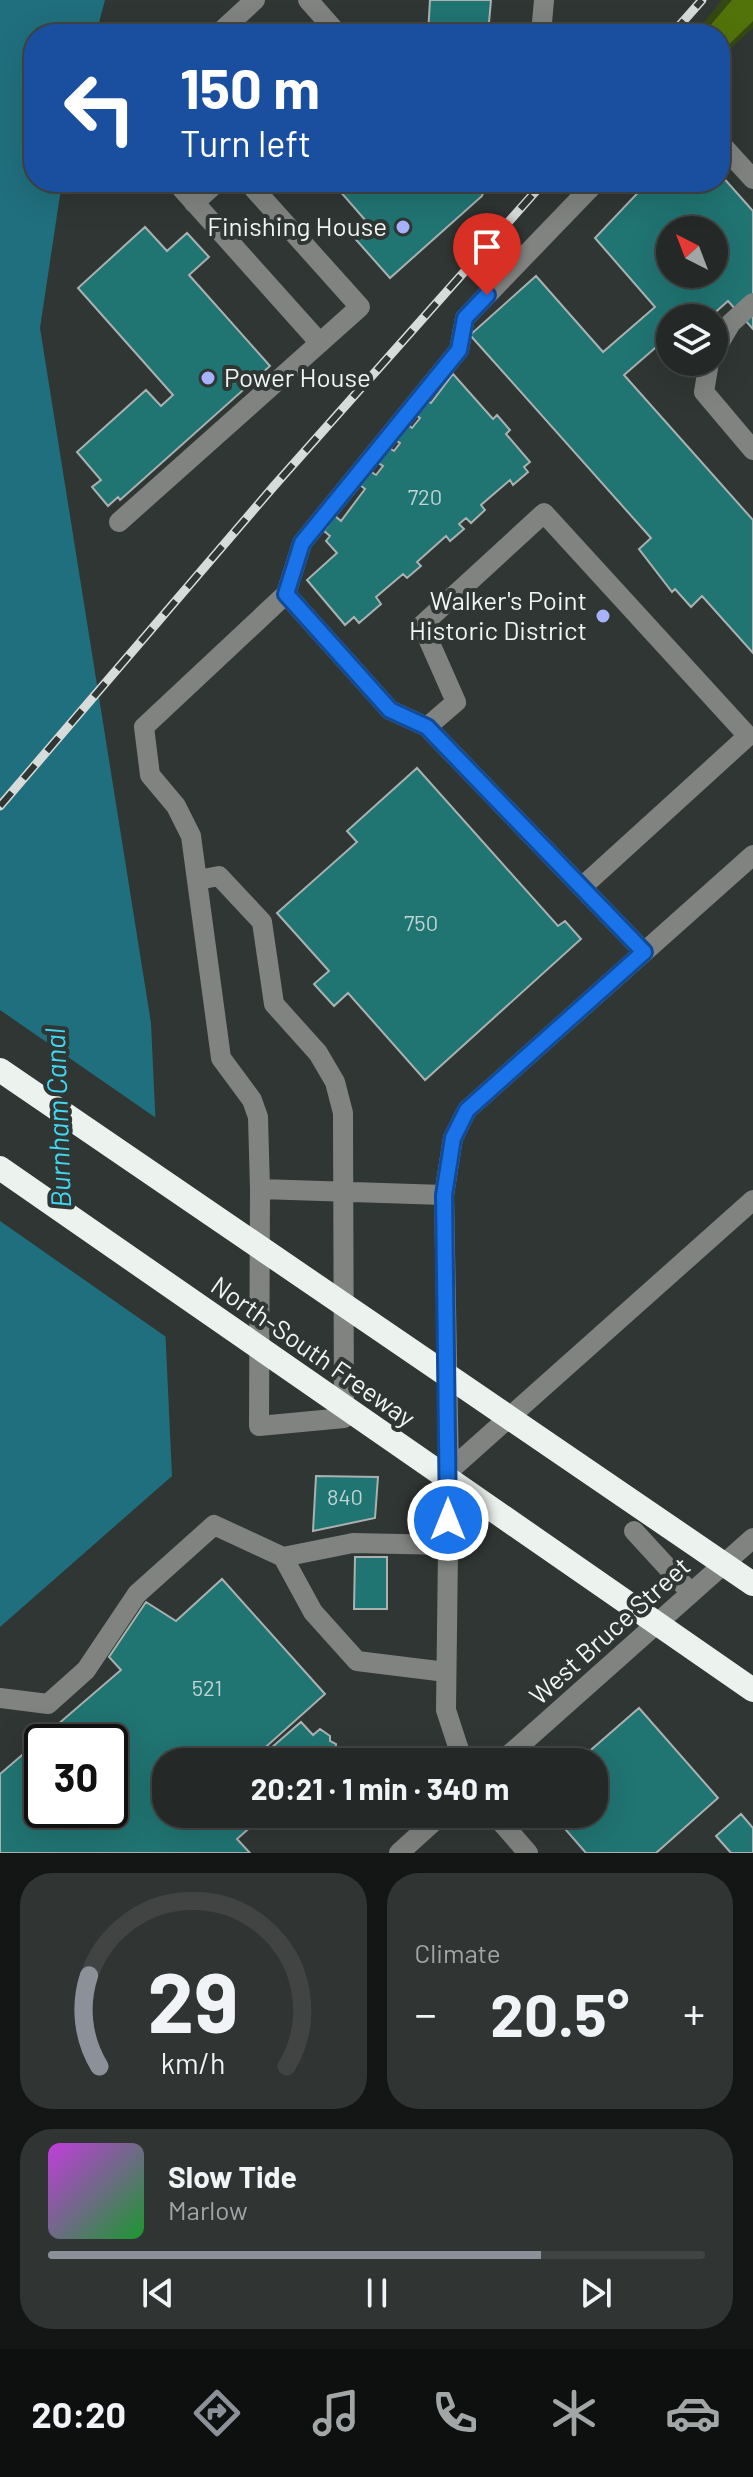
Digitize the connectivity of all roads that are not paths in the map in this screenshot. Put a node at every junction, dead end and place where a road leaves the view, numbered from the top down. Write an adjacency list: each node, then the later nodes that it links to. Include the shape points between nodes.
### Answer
1 (255, 0): 4 (street)
2 (308, 0): 5 (street)
3 (544, 0): 6 (street)
4 (229, 24)
5 (329, 24)
6 (542, 24)
7 (730, 154): 8 (street)
8 (753, 179)
9 (185, 192): 13 (street)
10 (206, 192): 13 (street)
11 (257, 192): 16 (street, via 360,307)
12 (586, 192): 20 (street, via 465,318 459,350 302,543)
13 (194, 203): 16 (street)
14 (753, 303): 15 (street)
15 (728, 328)
16 (320, 343): 19 (street)
17 (707, 376): 18 (street, via 704,392)
18 (753, 450)
19 (119, 522)
20 (286, 594): 21 (street, via 390,710); 23 (street, via 144,727 150,775 176,806 191,836)
21 (427, 727): 24 (street); 24 (street, via 456,702 422,625 544,513 748,736)
22 (753, 855): 25 (street)
23 (198, 880): 28 (street, via 221,1058 258,1117); 29 (street, via 219,876 262,922 274,1004 318,1053 335,1082 343,1113)
24 (582, 887): 25 (street)
25 (644, 952): 30 (street, via 467,1110 453,1138)
26 (0, 1070): 37 (highway, North-South Freeway, bridge)
27 (0, 1168): 39 (highway, North-South Freeway, bridge)
28 (260, 1189): 29 (street); 29 (street, via 259,1426 344,1418)
29 (341, 1191): 30 (street)
30 (444, 1195): 32 (street)
31 (753, 1200): 32 (street)
32 (449, 1471): 35 (street)
33 (634, 1531): 38 (street)
34 (753, 1538): 38 (street, West Bruce Street)
35 (448, 1545): 36 (street, via 353,1543); 40 (street)
36 (283, 1557): 40 (street, via 313,1612 357,1661); 42 (street, via 214,1525 137,1594 86,1670 48,1704)
37 (753, 1584)
38 (691, 1593): 45 (street, West Bruce Street)
39 (619, 1601): 41 (highway, North-South Freeway, bridge); 43 (highway, bridge)
40 (446, 1672): 44 (street, via 446,1710)
41 (753, 1690)
42 (0, 1698)
43 (753, 1707)
44 (458, 1748)
45 (517, 1748)
46 (427, 1828): 48 (street)
47 (506, 1828): 49 (street)
48 (399, 1853)
49 (528, 1853)

